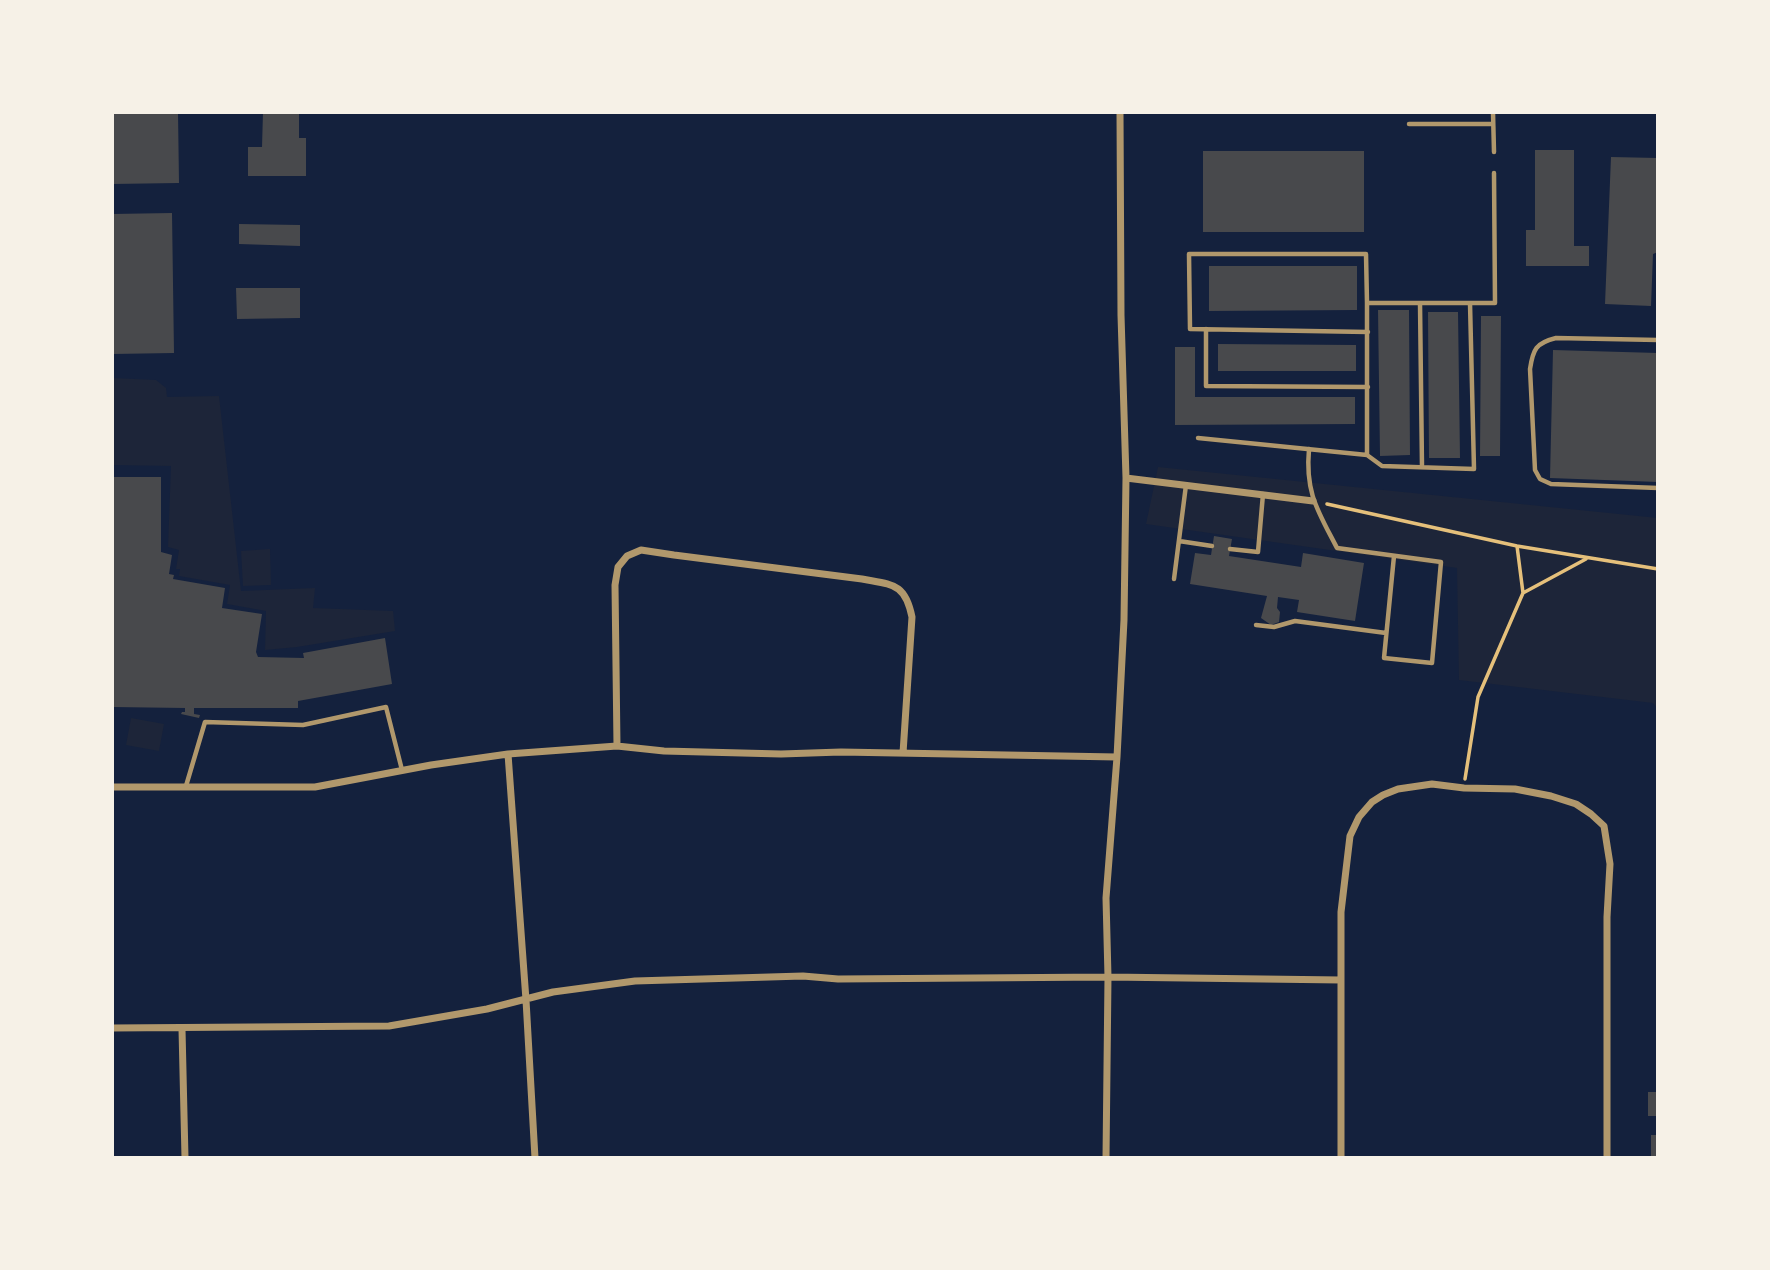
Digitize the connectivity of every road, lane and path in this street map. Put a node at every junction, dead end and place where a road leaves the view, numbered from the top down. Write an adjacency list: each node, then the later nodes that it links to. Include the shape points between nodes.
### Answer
1 (1120, 112): 18 (street)
2 (1493, 112): 4 (lane)
3 (1409, 124): 4 (lane)
4 (1493, 124): 5 (lane)
5 (1494, 152)
6 (1494, 173): 9 (lane, via 1495,303)
7 (1367, 303): 8 (lane); 10 (lane, via 1366,254 1189,254 1190,329); 11 (lane)
8 (1420, 303): 9 (lane); 17 (lane)
9 (1470, 303): 17 (lane, via 1474,469)
10 (1206, 330): 11 (lane); 13 (lane, via 1206,386)
11 (1368, 331): 13 (lane)
12 (1658, 340): 20 (lane, via 1556,338 1542,342 1533,353 1530,369 1535,470 1541,479 1551,484)
13 (1368, 387): 16 (lane)
14 (1198, 438): 15 (lane)
15 (1309, 449): 16 (lane); 22 (lane, via 1307,470)
16 (1367, 455): 17 (lane, via 1382,466)
17 (1422, 467)
18 (1126, 478): 19 (street); 37 (street)
19 (1186, 485): 21 (street); 23 (lane)
20 (1658, 488)
21 (1264, 495): 22 (street); 26 (lane, via 1258,552)
22 (1313, 501): 25 (path); 27 (lane, via 1337,548)
23 (1179, 541): 24 (lane); 30 (lane)
24 (1212, 546)
25 (1517, 546): 28 (path); 31 (path)
26 (1230, 549)
27 (1394, 556): 33 (lane); 33 (lane, via 1441,562 1432,663 1384,658)
28 (1588, 558): 29 (path); 31 (path)
29 (1658, 569)
30 (1174, 579)
31 (1523, 593): 41 (path, via 1478,697)
32 (1256, 625): 33 (lane, via 1274,627 1295,621)
33 (1386, 633)
34 (617, 746): 35 (street, via 690,752); 35 (street, via 615,585 618,567 640,550 862,579 900,589 912,617); 36 (street)
35 (903, 753): 37 (street)
36 (508, 754): 38 (street); 44 (street)
37 (1117, 757): 42 (street, via 1106,898)
38 (402, 770): 39 (street, via 315,787); 39 (lane, via 386,707 303,725 205,722)
39 (186, 786): 40 (street)
40 (112, 787)
41 (1464, 788): 43 (street, via 1432,784 1398,789 1382,795 1359,817 1350,836 1341,912); 51 (street, via 1515,789 1551,796 1576,804 1604,826 1610,864)
42 (1108, 977): 43 (street); 44 (street, via 732,977 635,981); 49 (street)
43 (1341, 980): 50 (street)
44 (526, 1000): 46 (street, via 389,1026); 48 (street)
45 (112, 1028): 46 (street)
46 (182, 1029): 47 (street)
47 (185, 1158)
48 (535, 1158)
49 (1106, 1158)
50 (1341, 1158)
51 (1607, 1158)

